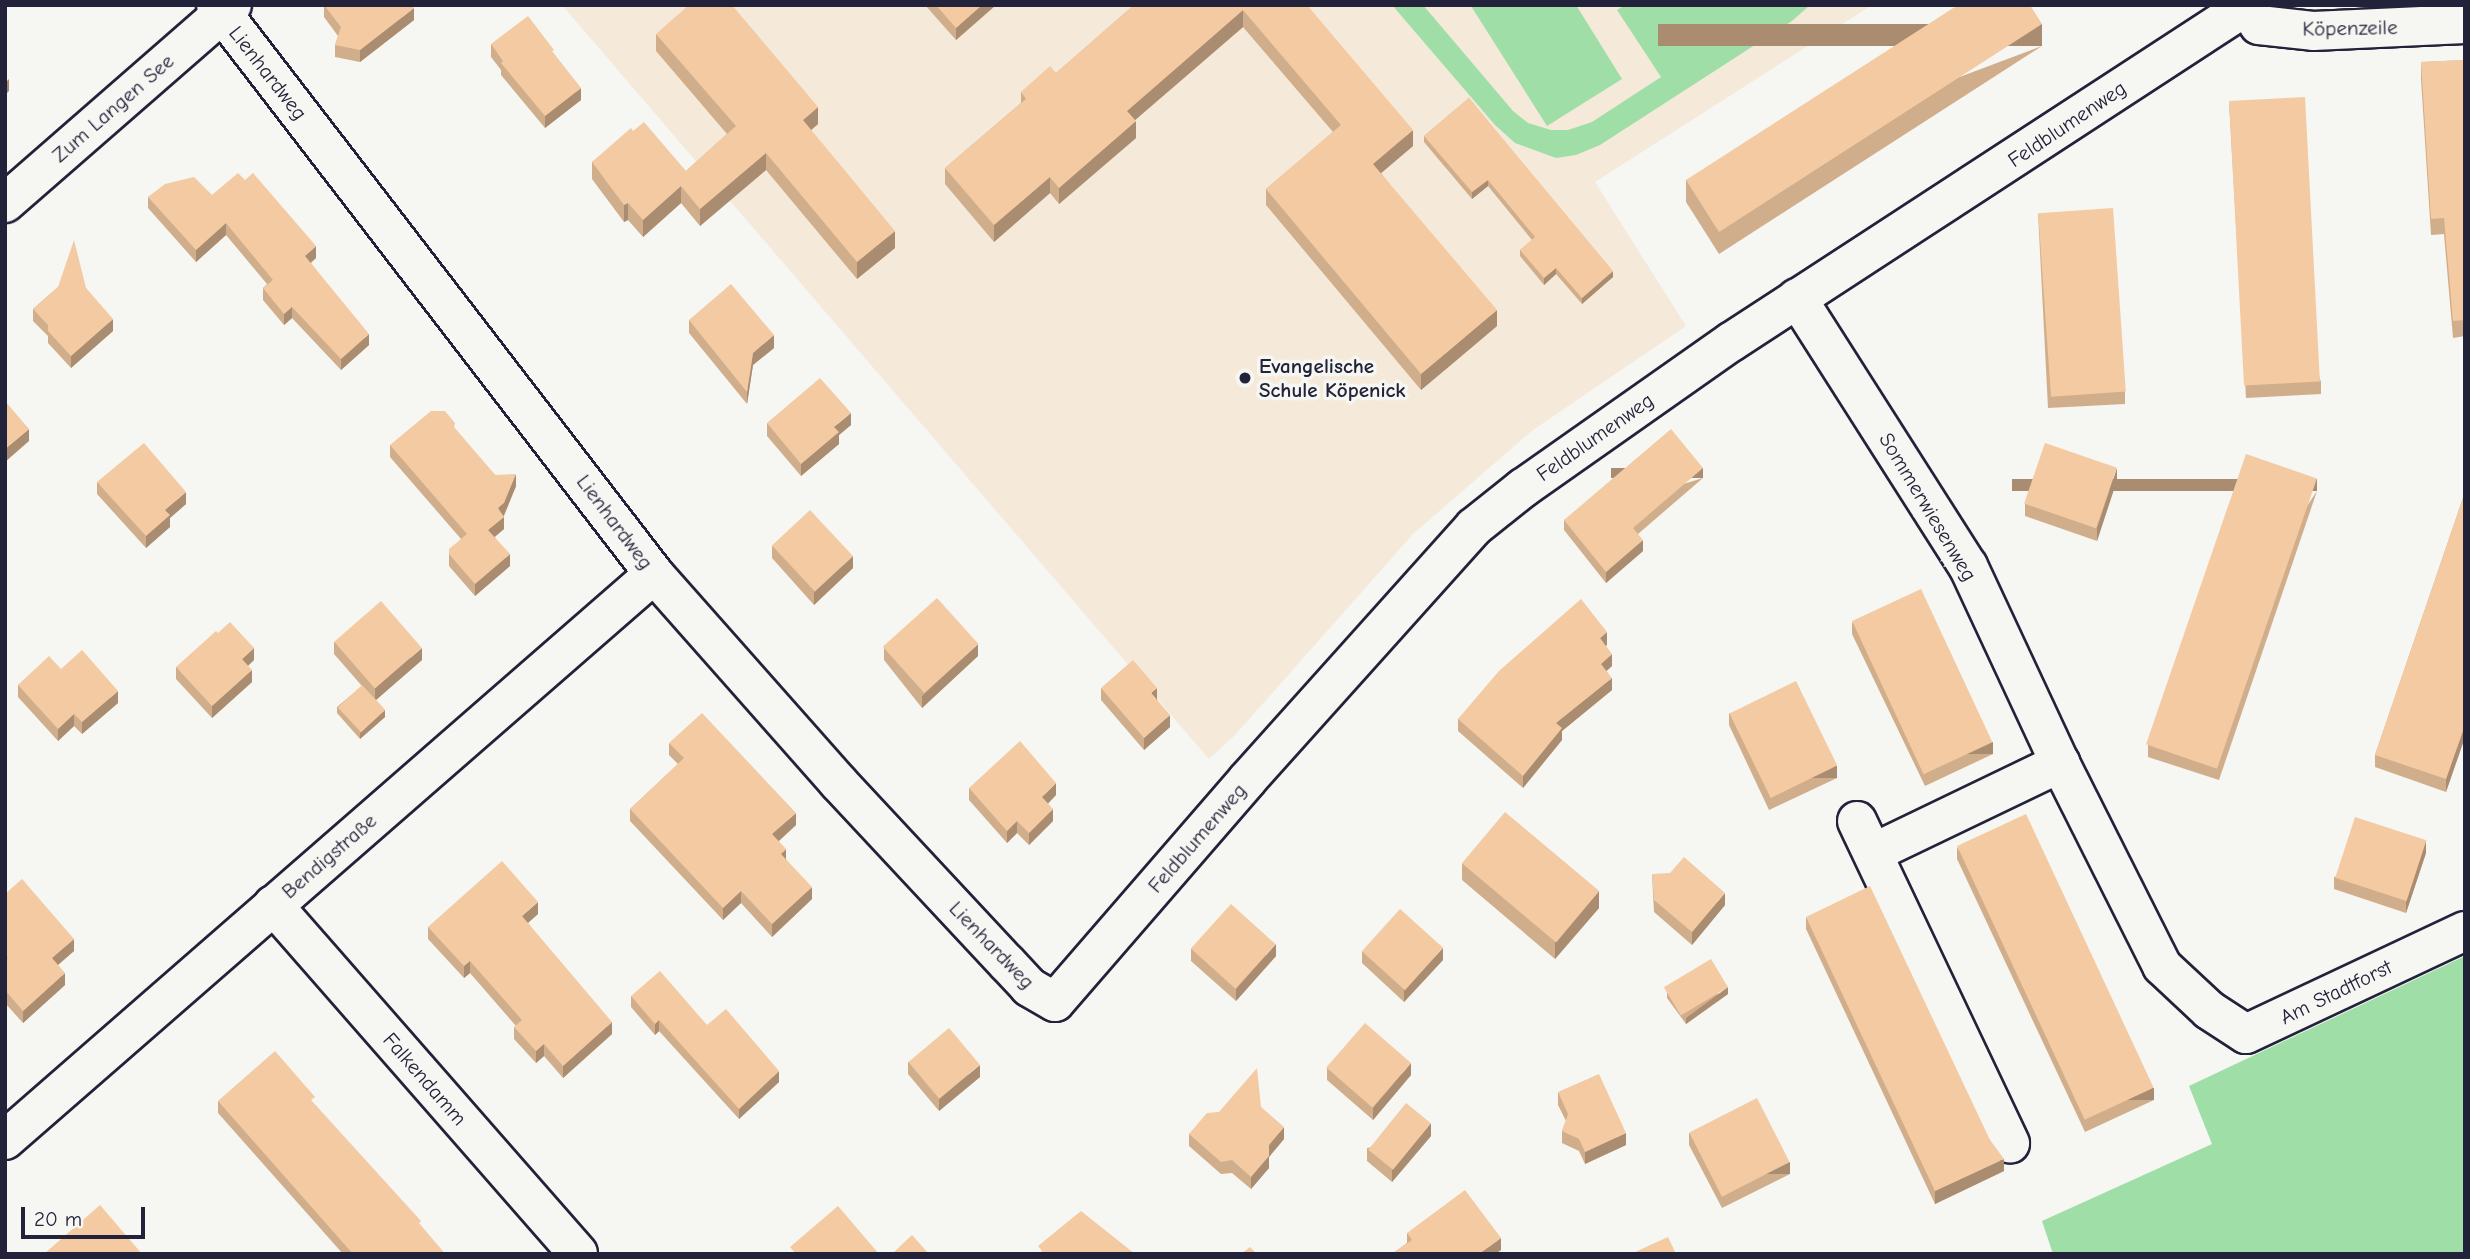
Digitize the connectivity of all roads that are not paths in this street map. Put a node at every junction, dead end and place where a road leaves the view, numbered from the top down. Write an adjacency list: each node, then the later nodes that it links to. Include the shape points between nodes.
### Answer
1 (2248, 6): 3 (street, Köpenzeile, via 2259,25 2313,31); 5 (street, Feldblumenweg)
2 (223, 8): 4 (street, Zum Langen See); 6 (street, Lienhardweg)
3 (2465, 24)
4 (5, 203)
5 (1797, 298): 7 (street, Sommerwiesenweg, via 1968,566); 10 (street, Feldblumenweg, via 1534,480 1474,527)
6 (654, 574): 8 (street, Bendigstraße); 10 (street, Lienhardweg, via 1014,971 1029,987)
7 (2060, 764): 11 (street, Sommerwiesenweg, via 2162,966); 13 (street, via 1865,837)
8 (273, 905): 12 (street, Bendigstraße); 14 (street, Falkendamm)
9 (2465, 931): 11 (street, Am Stadtforst, via 2246,1034)
10 (1055, 1002)
11 (2209, 1010)
12 (5, 1140)
13 (2010, 1143)
14 (578, 1254)

